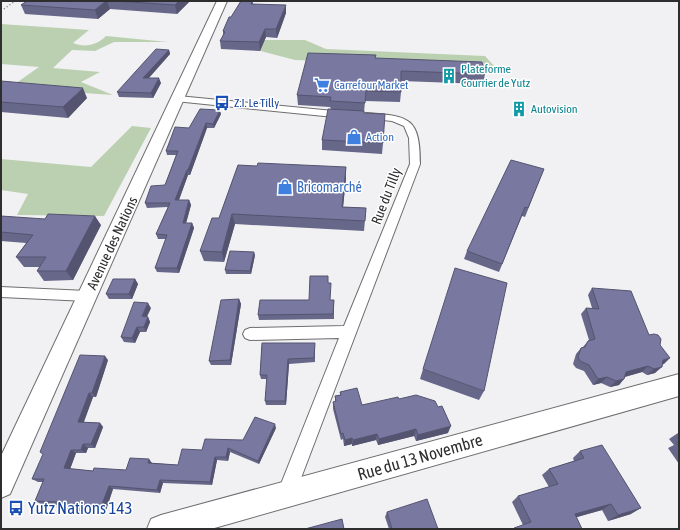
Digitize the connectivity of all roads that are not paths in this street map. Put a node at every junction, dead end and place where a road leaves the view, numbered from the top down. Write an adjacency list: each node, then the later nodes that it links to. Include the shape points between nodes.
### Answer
1 (222, 1): 2 (main road, Avenue des Nations)
2 (178, 99): 4 (main road, Avenue des Nations); 5 (street, Rue du Tilly, via 328,115 396,118 410,126 415,137 415,164)
3 (1, 292): 4 (street)
4 (87, 296): 8 (main road, Avenue des Nations)
5 (349, 332): 6 (street); 9 (street, Rue du Tilly)
6 (250, 334)
7 (679, 385): 9 (main road, Rue du 13 Novembre)
8 (1, 485)
9 (286, 494): 10 (main road, Rue du 13 Novembre)
10 (160, 529)

